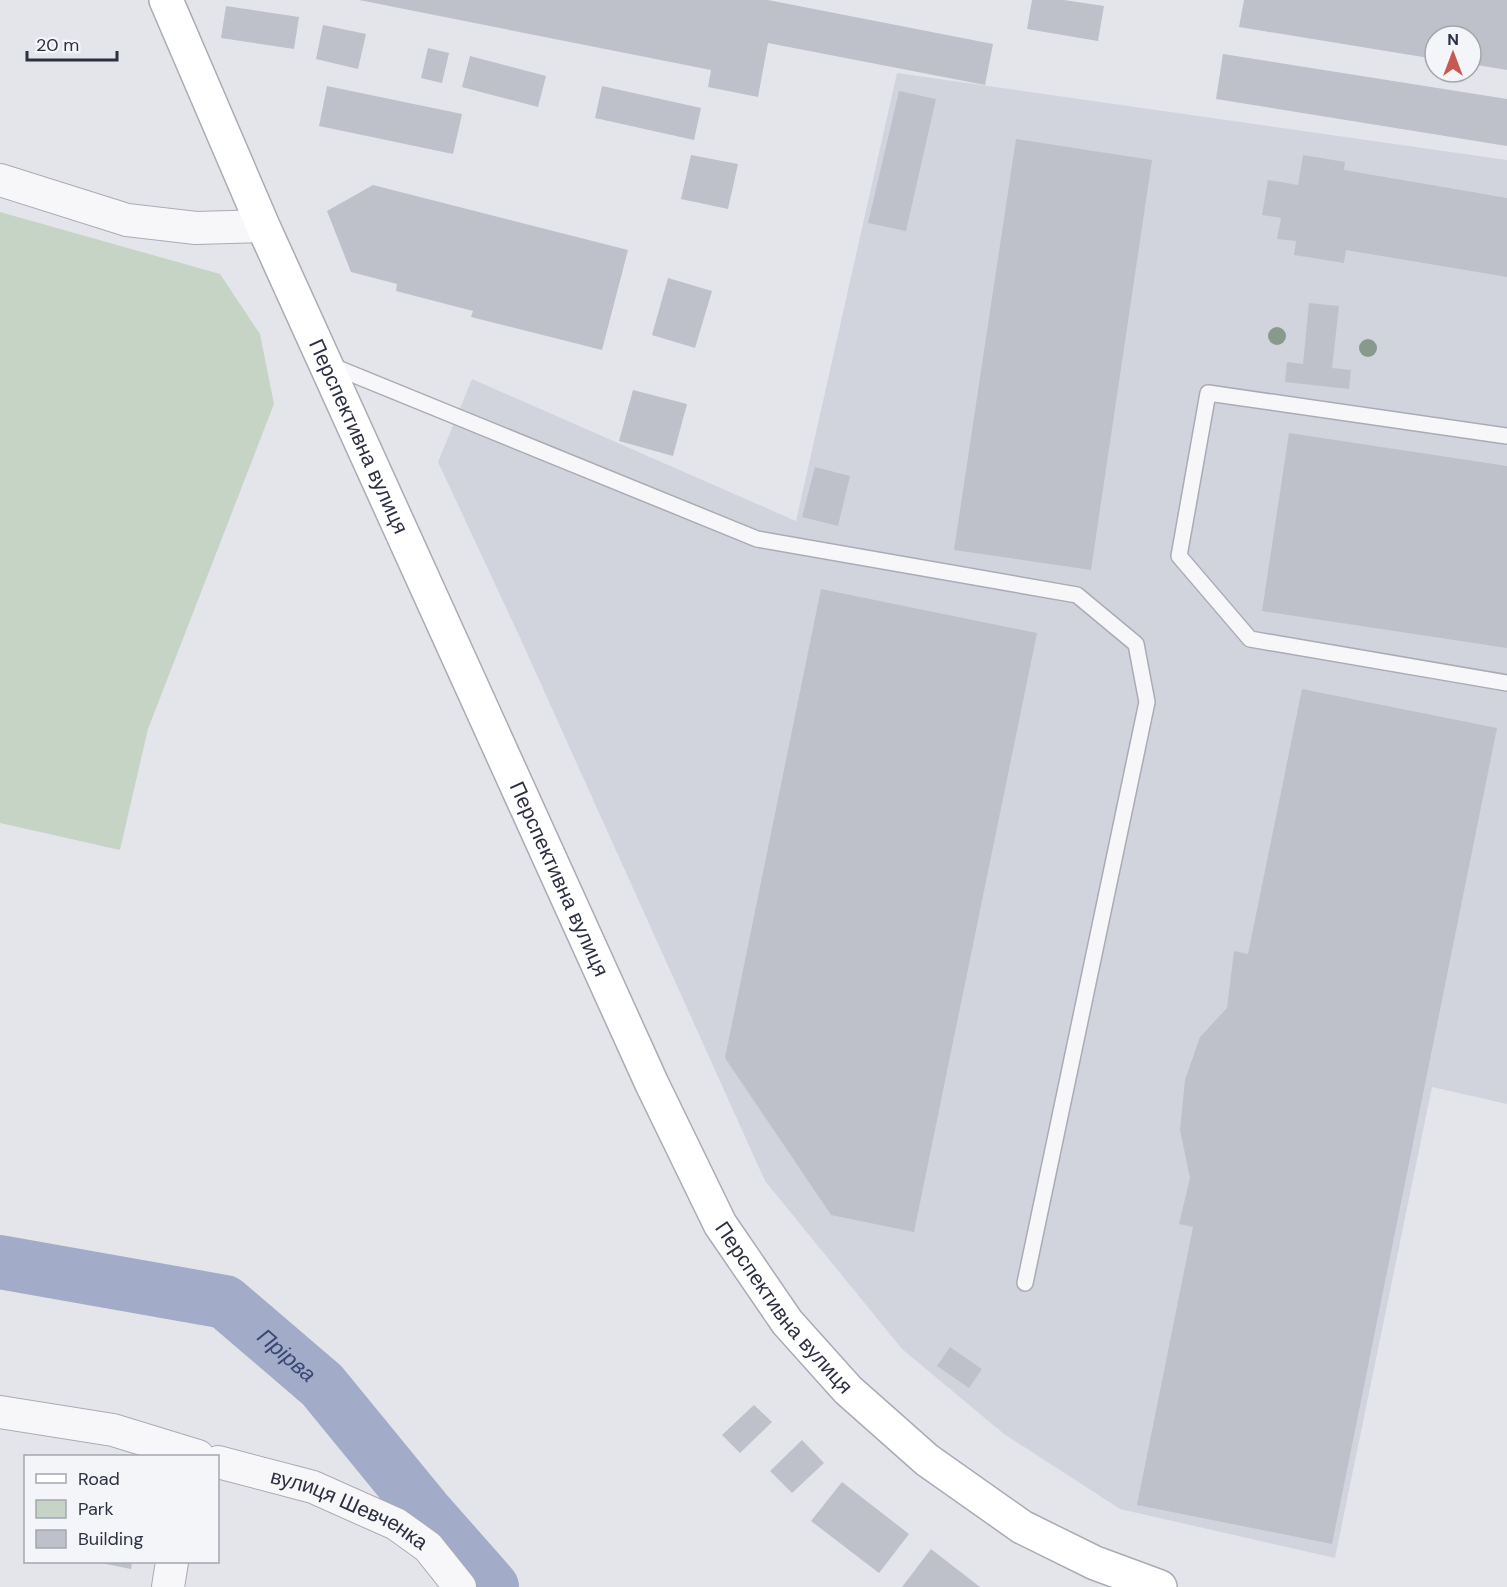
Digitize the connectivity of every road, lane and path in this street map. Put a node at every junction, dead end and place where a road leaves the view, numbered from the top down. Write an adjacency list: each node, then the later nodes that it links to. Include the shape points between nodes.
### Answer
1 (166, 0): 3 (street, Перспективна вулиця)
2 (0, 180): 3 (street, via 127,220 196,228)
3 (263, 226): 4 (street, Перспективна вулиця)
4 (325, 363): 7 (lane, via 757,539 1077,595 1136,644 1147,702); 12 (street, Перспективна вулиця, via 651,1084 720,1224 787,1322 848,1390 927,1460)
5 (1507, 436): 6 (lane, via 1208,393 1179,556 1250,639)
6 (1507, 683)
7 (1024, 1283)
8 (0, 1412): 9 (street, via 113,1430)
9 (195, 1455)
10 (219, 1462): 14 (street, вулиця Шевченка, via 313,1487 396,1524 428,1547)
11 (172, 1563): 13 (street)
12 (1102, 1575): 15 (street, Перспективна вулиця)
13 (168, 1587)
14 (460, 1587)
15 (1160, 1587)

